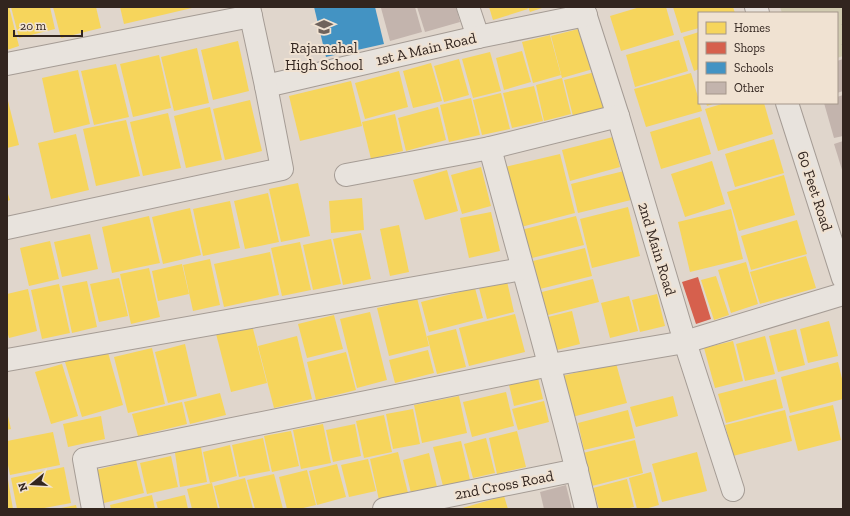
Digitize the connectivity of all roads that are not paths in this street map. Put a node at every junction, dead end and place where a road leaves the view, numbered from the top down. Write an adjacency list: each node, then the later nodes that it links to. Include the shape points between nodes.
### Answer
1 (468, 7): 4 (street)
2 (250, 11): 5 (street); 6 (street)
3 (585, 11): 4 (street, 1st A Main Road); 8 (street, 2nd Main Road)
4 (478, 37): 6 (street, 1st A Main Road)
5 (7, 64)
6 (266, 86): 11 (street, via 282,169)
7 (787, 104): 13 (street, 60 Feet Road)
8 (618, 116): 9 (street); 15 (street, 2nd Main Road)
9 (490, 148): 10 (street); 12 (street)
10 (346, 175)
11 (7, 228)
12 (522, 269): 16 (street); 17 (street)
13 (843, 278)
14 (843, 294): 15 (street)
15 (685, 342): 17 (street); 19 (street, 2nd Main Road)
16 (7, 360)
17 (550, 365): 18 (street); 20 (street, via 84,459)
18 (577, 470): 21 (street, 2nd Cross Road); 22 (street)
19 (733, 490)
20 (92, 509)
21 (384, 509)
22 (586, 509)

